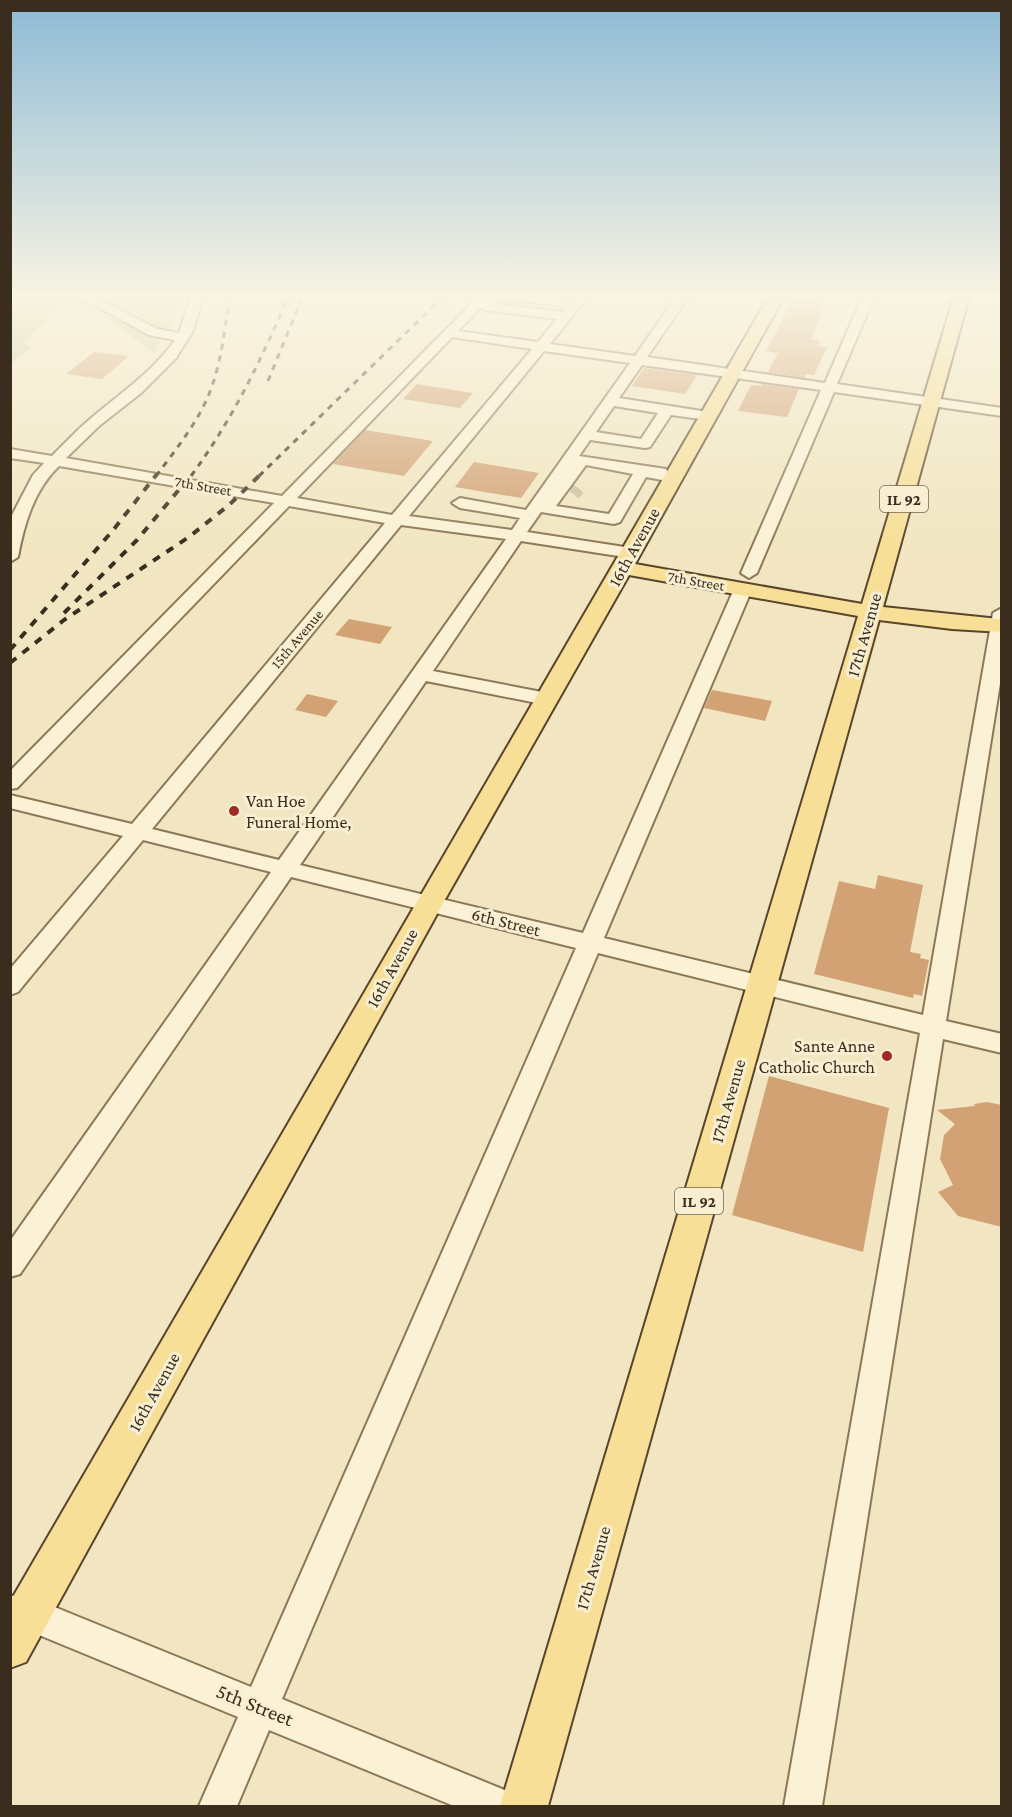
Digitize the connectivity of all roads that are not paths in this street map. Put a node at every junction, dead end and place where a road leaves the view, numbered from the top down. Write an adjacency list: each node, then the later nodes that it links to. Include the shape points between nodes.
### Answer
1 (148, 378): 17 (street)
2 (404, 378): 21 (street)
3 (514, 378): 25 (street, 15th Avenue)
4 (626, 378): 10 (street)
5 (730, 378): 14 (main road, 16th Avenue)
6 (760, 378): 9 (street)
7 (833, 378): 9 (street)
8 (939, 378): 11 (main road, 17th Avenue / IL 92)
9 (829, 387): 11 (street); 29 (street)
10 (609, 401): 12 (street); 15 (street)
11 (932, 402): 13 (street); 30 (main road, 17th Avenue / IL 92)
12 (667, 410): 14 (street); 15 (street, via 645,444)
13 (1002, 412)
14 (708, 416): 20 (main road, 16th Avenue)
15 (586, 435): 24 (street)
16 (10, 453): 17 (street, 7th Street)
17 (57, 460): 21 (street, 7th Street); 27 (street, via 41,476 23,506 15,524)
18 (582, 460): 19 (street); 23 (street); 23 (street, via 574,490 568,498)
19 (644, 472): 20 (street, via 657,478); 23 (street, via 614,519)
20 (667, 476): 28 (main road, 16th Avenue)
21 (285, 500): 25 (street, 7th Street); 34 (street)
22 (460, 503): 24 (street)
23 (546, 509): 26 (street)
24 (530, 515): 26 (street)
25 (396, 520): 26 (street, 7th Street, via 423,528); 36 (street, 15th Avenue)
26 (517, 539): 28 (street, 7th Street); 32 (street)
27 (10, 556)
28 (627, 560): 29 (main road, 7th Street); 33 (main road, 16th Avenue)
29 (746, 581): 30 (main road, 7th Street); 39 (street)
30 (873, 604): 31 (main road, 7th Street, via 939,609); 41 (main road, 17th Avenue / IL 92)
31 (1001, 622): 42 (street)
32 (420, 674): 33 (street); 37 (street)
33 (547, 699): 38 (main road, 16th Avenue)
34 (10, 783)
35 (10, 801): 36 (street, 6th Street)
36 (138, 833): 37 (street, 6th Street); 40 (street, 15th Avenue)
37 (285, 868): 38 (street, 6th Street); 44 (street)
38 (429, 903): 39 (street, 6th Street); 45 (main road, 16th Avenue)
39 (591, 943): 41 (street, 6th Street); 47 (street)
40 (10, 986)
41 (762, 986): 42 (street, 6th Street); 50 (main road, 17th Avenue / IL 92)
42 (931, 1026): 43 (street, 6th Street); 51 (street)
43 (1002, 1044)
44 (10, 1265)
45 (20, 1610): 46 (main road, 16th Avenue); 47 (street, 5th Street)
46 (10, 1646)
47 (260, 1707): 48 (street); 49 (street, 5th Street)
48 (218, 1806)
49 (499, 1806)
50 (524, 1806)
51 (803, 1806)

